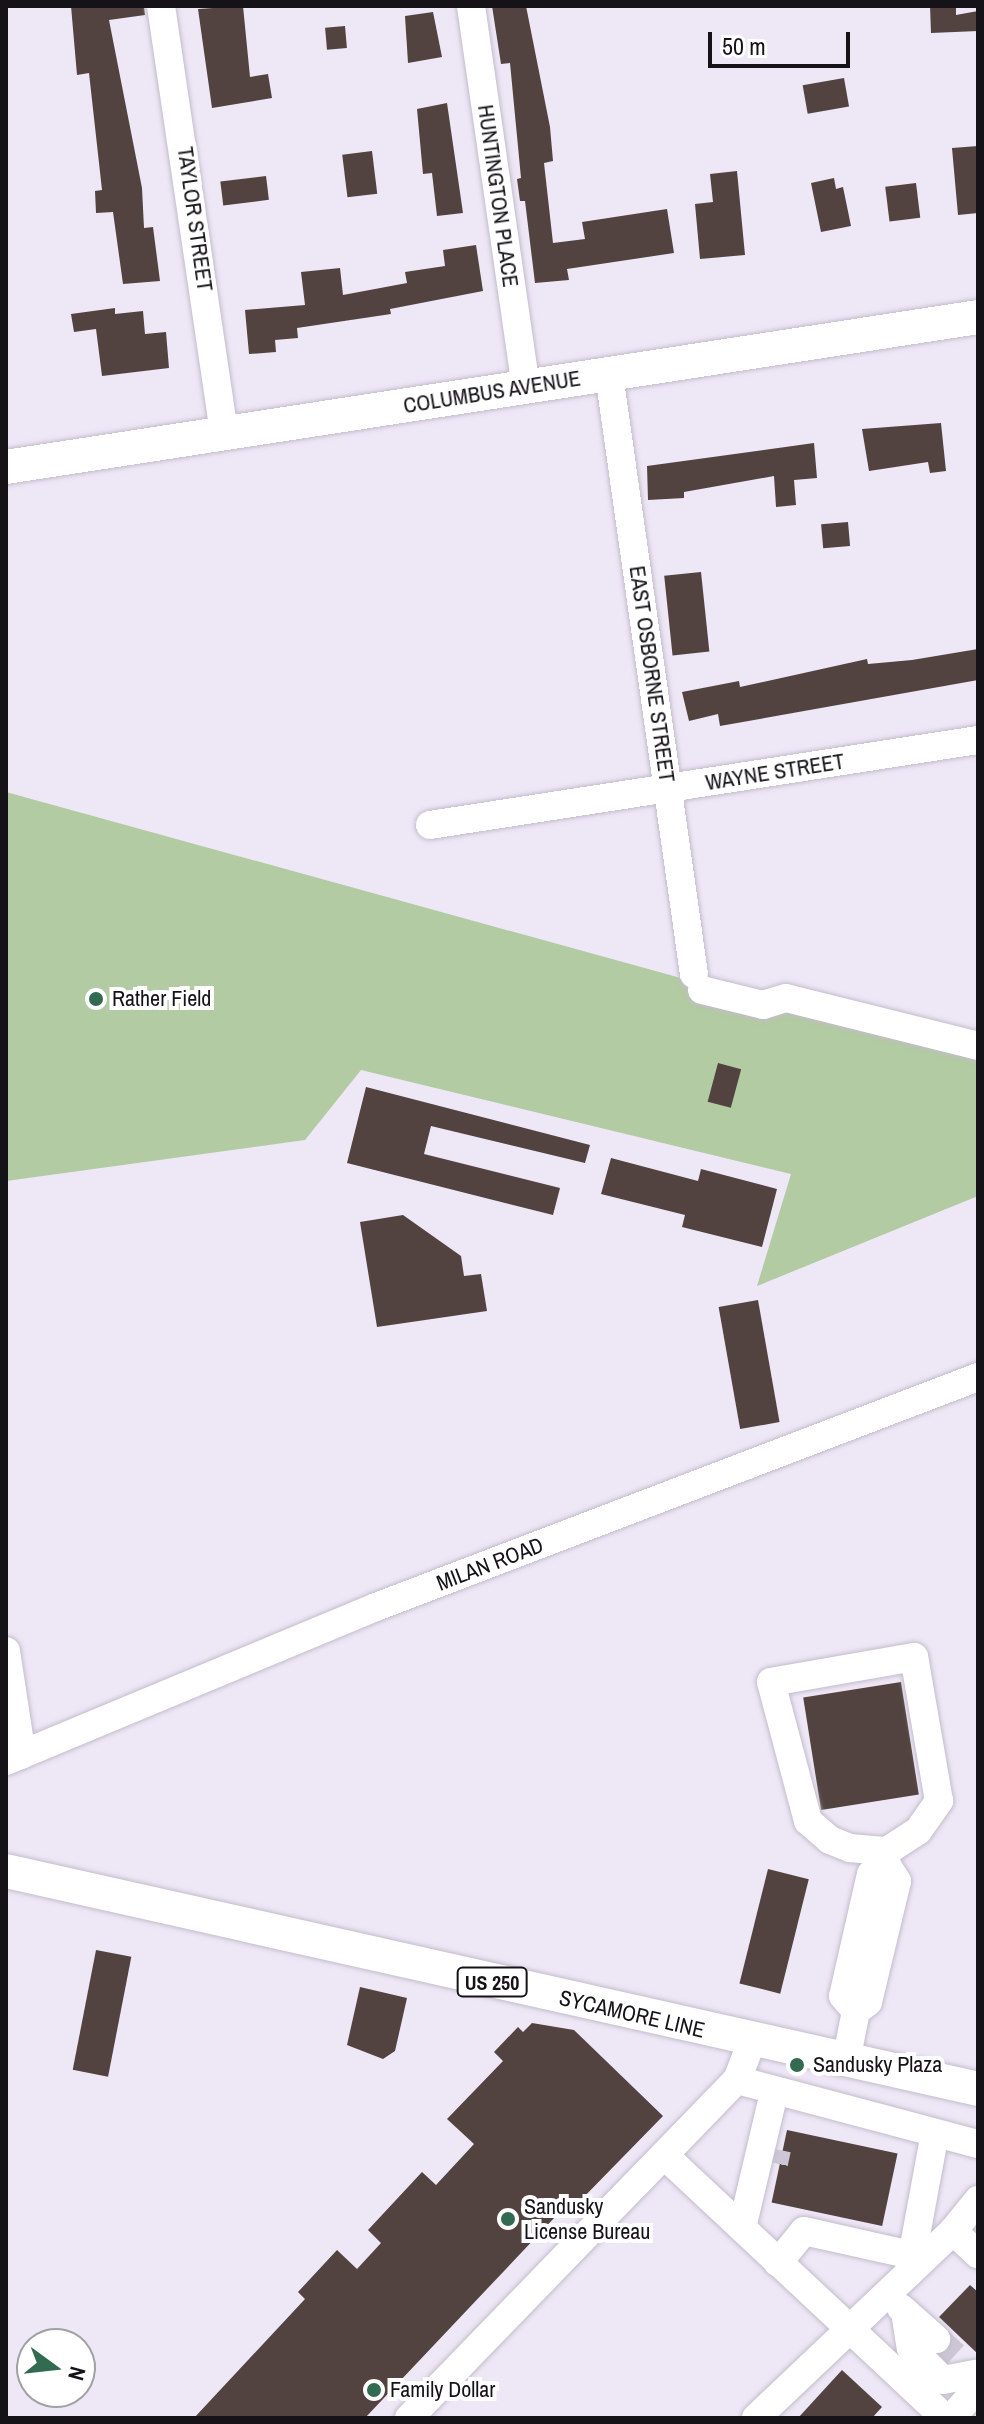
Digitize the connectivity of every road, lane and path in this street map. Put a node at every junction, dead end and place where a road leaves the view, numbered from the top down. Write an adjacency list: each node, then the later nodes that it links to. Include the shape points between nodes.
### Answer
1 (161, 6): 6 (street, TAYLOR STREET)
2 (471, 6): 5 (street, HUNTINGTON PLACE)
3 (978, 317): 4 (main road, COLUMBUS AVENUE)
4 (609, 374): 5 (main road, COLUMBUS AVENUE); 9 (street, EAST OSBORNE STREET)
5 (526, 386): 6 (main road, COLUMBUS AVENUE)
6 (224, 432): 7 (main road, COLUMBUS AVENUE)
7 (6, 467)
8 (978, 740): 9 (street, WAYNE STREET)
9 (668, 788): 10 (street, WAYNE STREET); 11 (street, EAST OSBORNE STREET, via 698,982 763,1005 786,998)
10 (430, 825)
11 (978, 1046)
12 (978, 1377): 14 (street, MILAN ROAD, via 376,1607)
13 (6, 1651): 14 (street)
14 (14, 1758)
15 (886, 1857): 15 (street, via 918,1831 939,1801 914,1657 771,1682 808,1821 830,1840); 18 (street, via 897,1881 868,2002 856,2011)
16 (6, 1871): 17 (main road, SYCAMORE LINE / US 250)
17 (752, 2041): 18 (main road, SYCAMORE LINE / US 250); 19 (street)
18 (846, 2061): 20 (main road, SYCAMORE LINE / US 250)
19 (737, 2080): 21 (street); 24 (street)
20 (978, 2089)
21 (772, 2101): 22 (street); 25 (street); 25 (street, via 775,2156 769,2179)
22 (935, 2133): 23 (street); 31 (street)
23 (978, 2144)
24 (664, 2155): 27 (street); 35 (street)
25 (750, 2200): 27 (street)
26 (978, 2200): 28 (street)
27 (742, 2228): 30 (street)
28 (953, 2231): 29 (street); 31 (street)
29 (978, 2254)
30 (778, 2263): 31 (street, via 804,2231); 33 (street)
31 (910, 2265): 32 (street)
32 (896, 2304): 33 (street); 34 (street); 34 (street, via 911,2348 943,2380)
33 (850, 2332): 36 (street); 37 (street)
34 (964, 2367): 38 (street)
35 (409, 2418)
36 (756, 2418)
37 (945, 2418)
38 (951, 2418)

